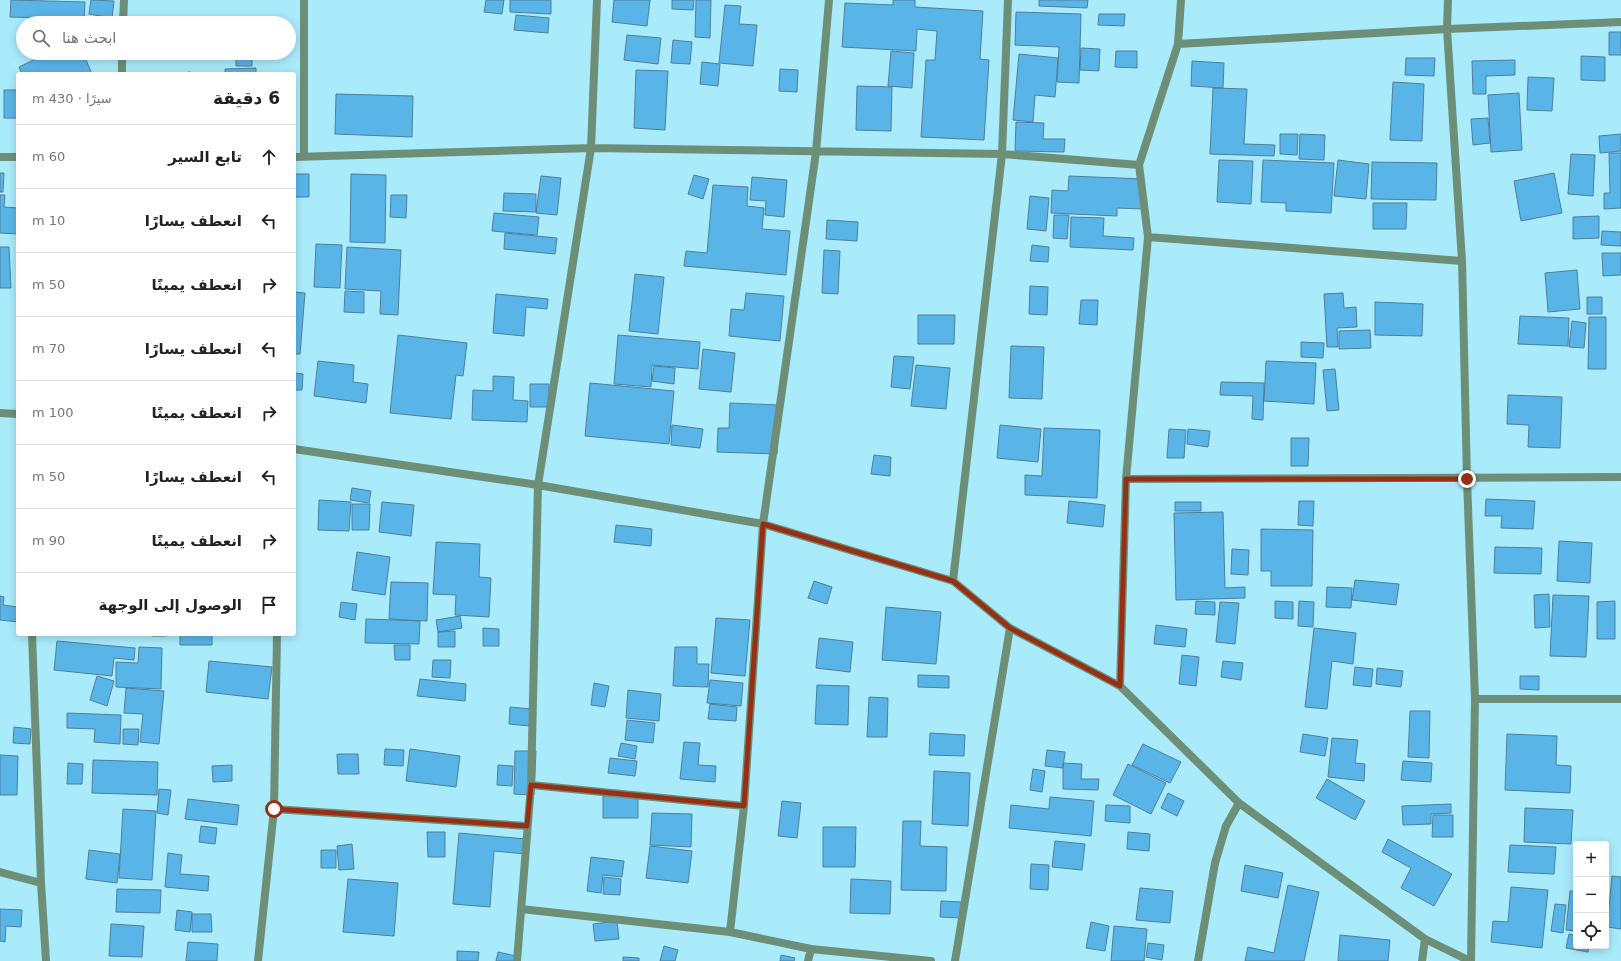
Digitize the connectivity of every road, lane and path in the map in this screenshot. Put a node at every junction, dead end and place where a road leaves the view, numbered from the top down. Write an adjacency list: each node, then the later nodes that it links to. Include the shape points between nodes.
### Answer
1 (124, 0): 8 (street)
2 (304, 0): 17 (street)
3 (597, 0): 14 (street)
4 (829, 0): 15 (street)
5 (1008, 0): 16 (street)
6 (1181, 0): 11 (street)
7 (1448, 0): 10 (street)
8 (123, 16)
9 (1621, 22): 10 (street)
10 (1447, 29): 11 (street); 23 (street)
11 (1178, 44): 21 (street)
12 (122, 60): 13 (street)
13 (122, 72)
14 (591, 148): 15 (street); 17 (street); 30 (street)
15 (816, 152): 16 (street); 31 (street)
16 (1002, 154): 21 (street); 32 (street)
17 (304, 156): 20 (street)
18 (0, 157): 19 (street)
19 (16, 157)
20 (296, 157)
21 (1139, 165): 22 (street)
22 (1148, 237): 23 (street); 28 (street)
23 (1462, 261): 29 (street)
24 (0, 413): 25 (street)
25 (16, 414)
26 (296, 448): 30 (street)
27 (1621, 477): 29 (street)
28 (1126, 479): 29 (street); 36 (street)
29 (1467, 479): 37 (street)
30 (538, 485): 31 (street); 39 (street)
31 (763, 524): 32 (street); 41 (street)
32 (953, 581): 33 (street)
33 (1010, 628): 36 (street); 55 (street)
34 (32, 636): 45 (street)
35 (277, 636): 42 (street)
36 (1120, 686): 40 (street)
37 (1475, 699): 38 (street); 58 (street)
38 (1621, 699)
39 (531, 785): 41 (street); 43 (street)
40 (1239, 803): 48 (street); 56 (street, via 1226,826 1215,863)
41 (744, 806): 47 (street)
42 (274, 809): 43 (street); 51 (street)
43 (527, 826): 46 (street)
44 (0, 872): 45 (street)
45 (41, 883): 50 (street)
46 (520, 909): 47 (street); 52 (street)
47 (730, 932): 49 (street)
48 (1425, 939): 57 (street); 58 (street)
49 (811, 949): 53 (street); 54 (street)
50 (46, 961)
51 (258, 961)
52 (517, 961)
53 (808, 961)
54 (932, 961)
55 (956, 961)
56 (1198, 961)
57 (1422, 961)
58 (1471, 961)

